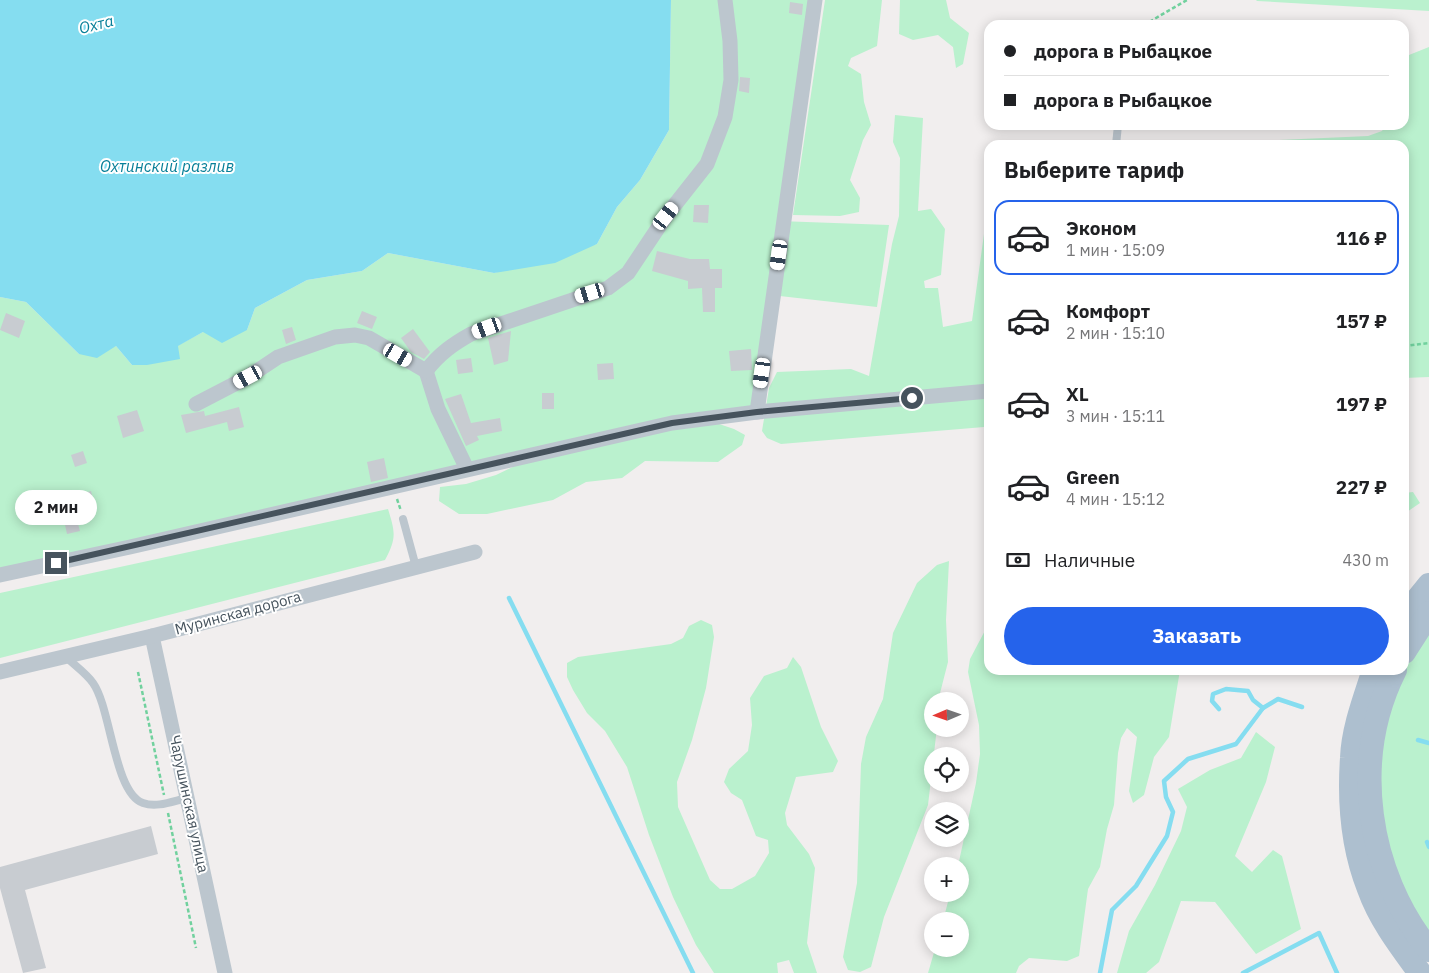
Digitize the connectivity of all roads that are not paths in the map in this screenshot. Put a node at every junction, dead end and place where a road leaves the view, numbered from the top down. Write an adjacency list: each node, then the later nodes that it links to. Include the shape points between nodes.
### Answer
1 (725, 0): 3 (street, via 731,80 725,117 706,164 628,273 608,288 471,334 436,358)
2 (815, 0): 6 (street)
3 (426, 371): 5 (street, via 369,338 354,335 335,337 278,357); 7 (street, via 438,409)
4 (984, 392): 6 (street)
5 (196, 404)
6 (757, 412): 7 (street, via 672,423)
7 (467, 469): 11 (street)
8 (403, 519): 10 (lane)
9 (475, 552): 10 (street, Муринская дорога)
10 (416, 567): 15 (street, Муринская дорога)
11 (0, 575)
12 (1429, 585): 13 (main road)
13 (1409, 610)
14 (1429, 613): 16 (main road)
15 (152, 636): 17 (street, Муринская дорога); 21 (street, Чарушинская улица)
16 (1409, 644)
17 (65, 656): 18 (street, Муринская дорога); 21 (lane, via 93,683 124,785 141,803 157,806)
18 (0, 672)
19 (1372, 675): 24 (main road, via 1352,757 1352,812 1358,850 1369,890 1396,941)
20 (1393, 675): 22 (main road, via 1375,730 1370,771 1371,806 1376,841 1389,883 1414,931)
21 (187, 798): 23 (street, Чарушинская улица)
22 (1429, 950)
23 (225, 973)
24 (1420, 973)

